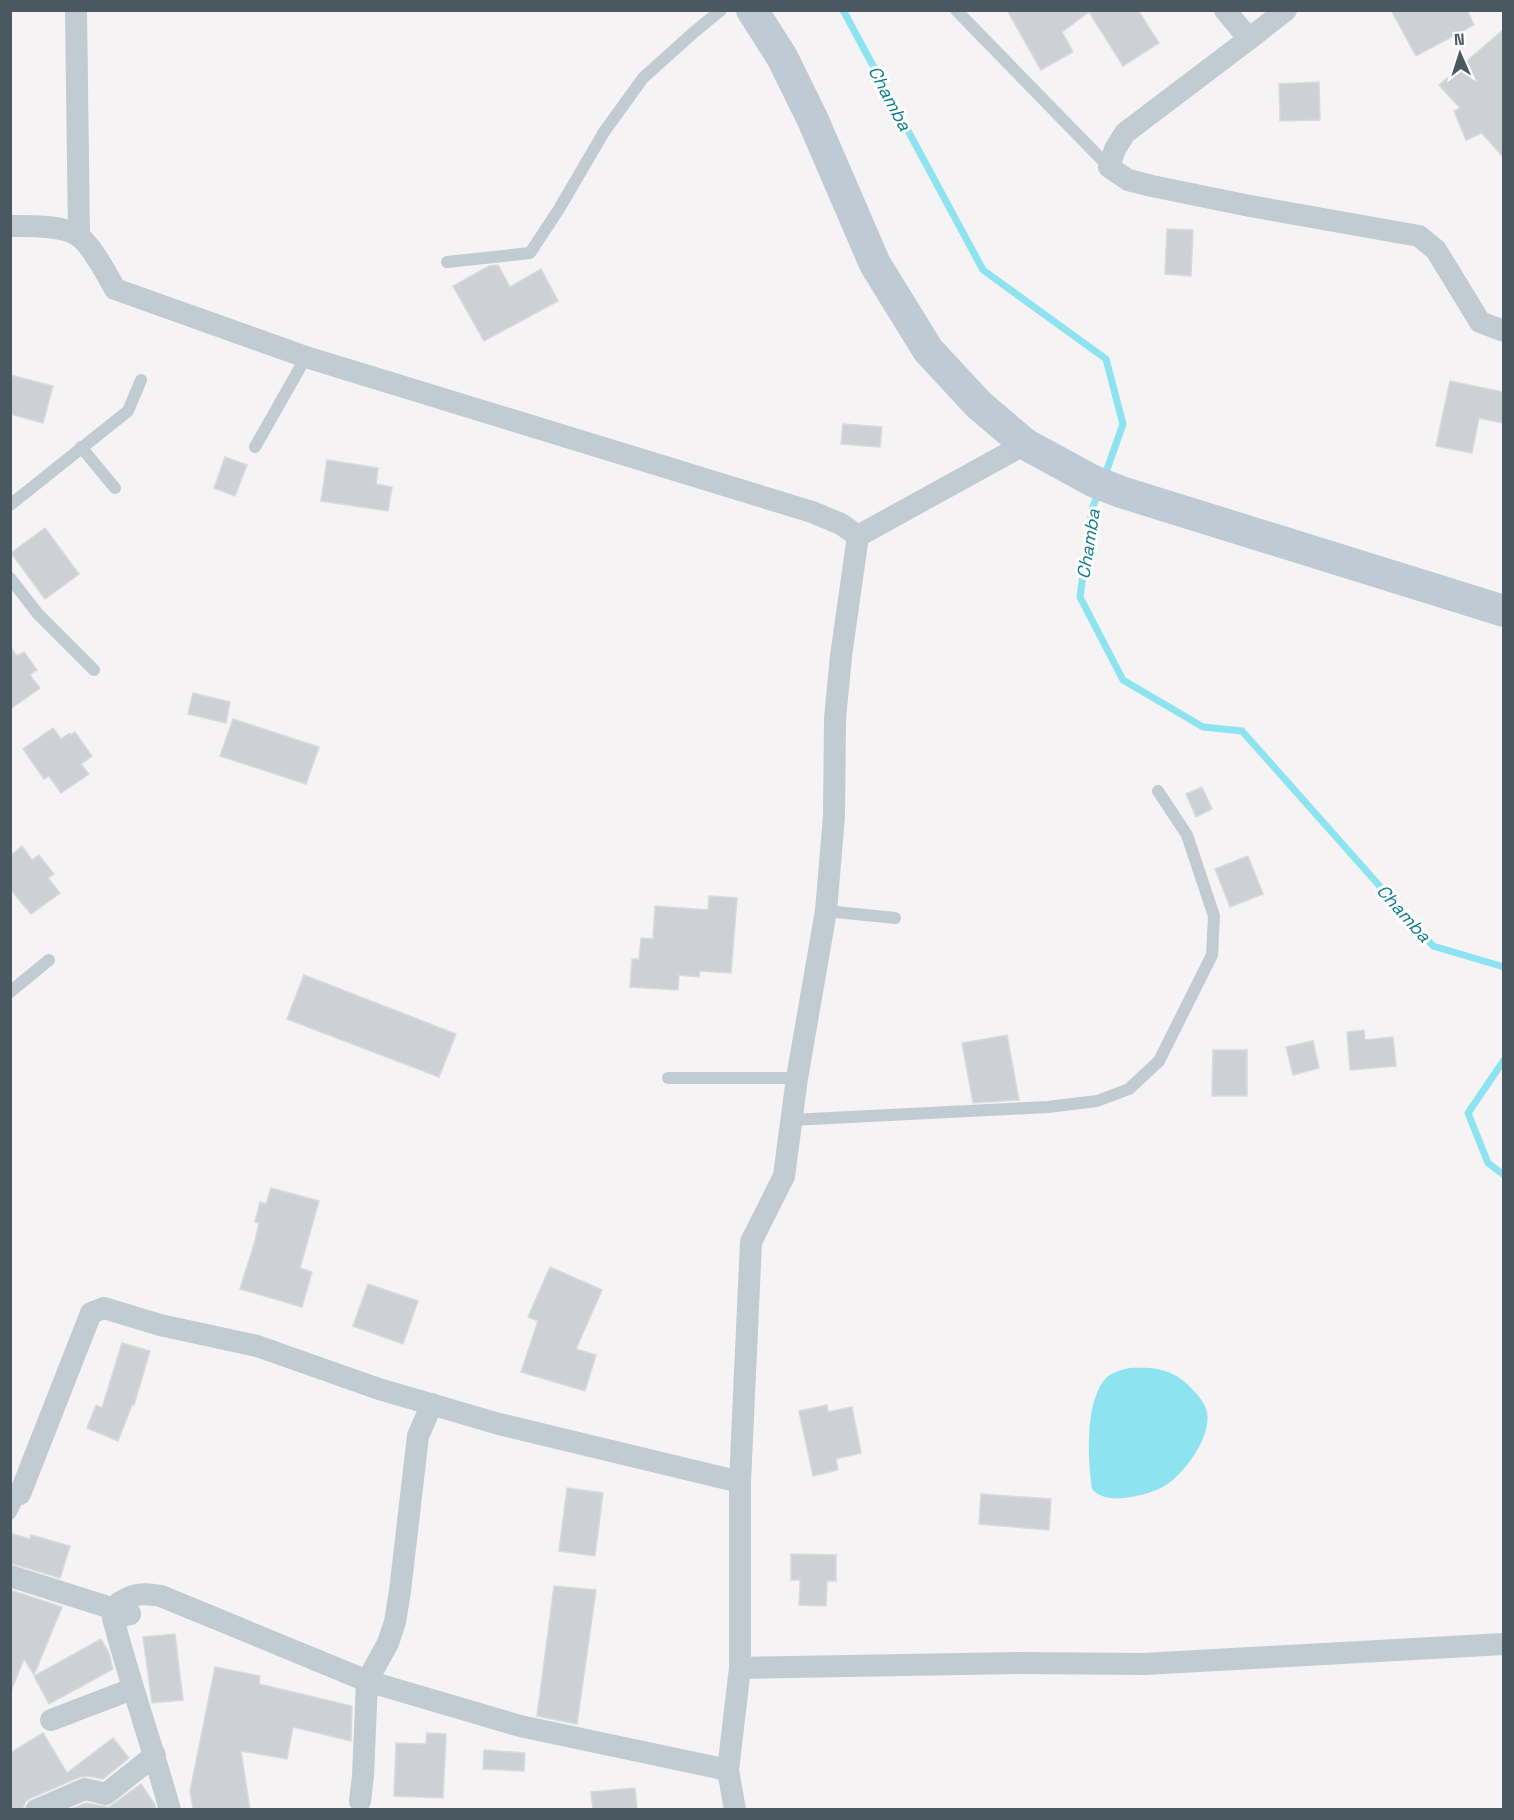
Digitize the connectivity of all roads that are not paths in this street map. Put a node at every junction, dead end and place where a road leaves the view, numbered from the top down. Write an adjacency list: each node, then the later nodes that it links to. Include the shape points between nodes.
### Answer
1 (76, 10): 11 (street)
2 (721, 10): 12 (lane, via 643,78 604,132 530,252)
3 (752, 10): 16 (main road, via 792,77 876,264 928,350 979,405)
4 (956, 10): 8 (lane)
5 (1226, 10): 7 (street)
6 (1286, 10): 7 (street)
7 (1249, 39): 9 (street, via 1125,133)
8 (1092, 150): 9 (lane); 9 (lane)
9 (1112, 158): 13 (street, via 1128,180 1419,236 1436,250 1480,322)
10 (10, 226): 11 (street, via 51,226)
11 (80, 236): 14 (street, via 115,289)
12 (447, 262)
13 (1503, 331)
14 (306, 357): 18 (lane); 21 (street, via 812,512)
15 (141, 380): 17 (lane, via 128,411)
16 (1025, 444): 21 (street); 23 (main road, via 1107,486)
17 (81, 447): 19 (lane); 20 (lane)
18 (255, 447)
19 (115, 488)
20 (10, 505)
21 (858, 536): 26 (street, via 835,719 834,816)
22 (10, 578): 24 (lane, via 38,614)
23 (1503, 611)
24 (94, 670)
25 (1158, 792): 32 (lane, via 1187,835 1214,916 1212,955 1159,1062 1129,1089 1097,1101 1048,1107)
26 (826, 911): 27 (lane); 31 (street)
27 (895, 918)
28 (49, 960): 29 (lane)
29 (10, 992)
30 (668, 1078): 31 (lane)
31 (797, 1078): 32 (street)
32 (791, 1120): 34 (street, via 784,1176 751,1242)
33 (432, 1404): 34 (street); 35 (street, via 257,1346 160,1325 104,1308 91,1313); 41 (street, via 418,1436 395,1622)
34 (740, 1482): 40 (street)
35 (20, 1494): 36 (lane)
36 (10, 1514)
37 (10, 1576): 38 (street)
38 (130, 1614): 41 (street, via 119,1603 132,1595 161,1596); 42 (street, via 113,1618)
39 (1503, 1644): 40 (street, via 1144,1664)
40 (740, 1668): 45 (street)
41 (367, 1680): 45 (street, via 520,1726); 46 (street)
42 (132, 1689): 43 (street); 44 (street)
43 (51, 1720)
44 (155, 1755): 47 (street, via 106,1794 85,1789); 48 (street)
45 (728, 1770): 49 (street)
46 (360, 1801)
47 (36, 1809)
48 (170, 1809)
49 (735, 1809)

